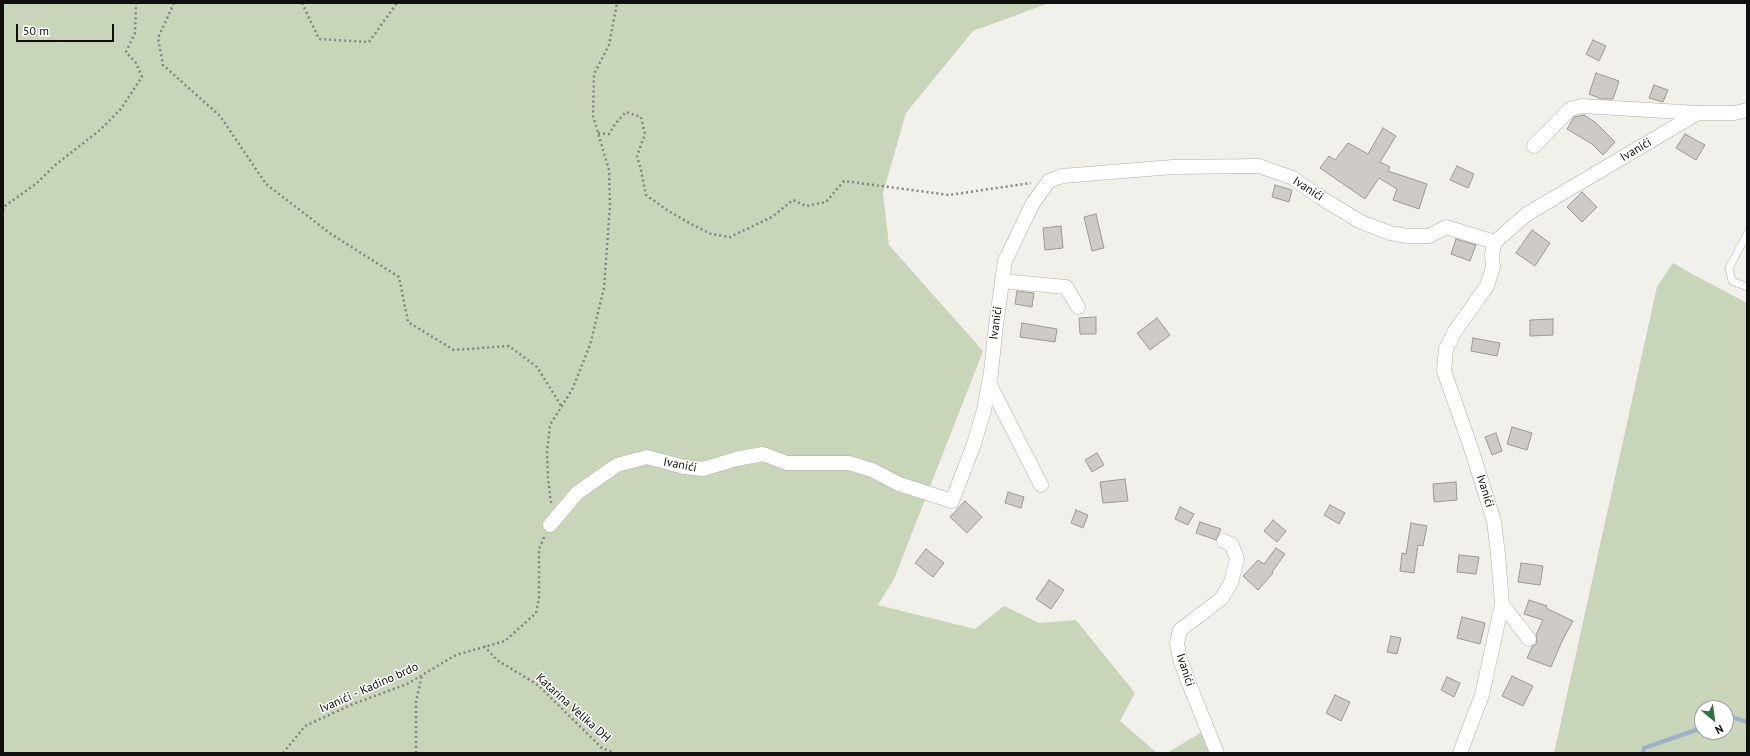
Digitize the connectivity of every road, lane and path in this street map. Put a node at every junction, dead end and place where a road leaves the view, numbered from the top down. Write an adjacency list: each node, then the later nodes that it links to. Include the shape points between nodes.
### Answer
1 (136, 3): 11 (path, via 135,32 126,52 136,63 142,77 120,110 100,130 54,166 37,183 5,206)
2 (174, 3): 18 (path, via 158,38 163,66 220,116 266,184 331,234 399,277 408,322 454,350 509,346 537,367)
3 (302, 3): 4 (path, via 319,39 369,42)
4 (397, 3)
5 (617, 3): 8 (path, Ivanići - Kadino brdo, via 609,45 594,74 593,116)
6 (1747, 110): 7 (street, via 1735,113)
7 (1698, 113): 9 (street, via 1582,106 1570,109); 13 (street, Ivanići, via 1527,214)
8 (598, 133): 10 (path, via 609,134 626,112 641,117 646,134 637,156 646,195 667,210 711,234 730,237 772,217 792,200 806,206 826,202 844,181 949,195); 18 (path, Ivanići - Kadino brdo, via 609,170 610,206 604,288 590,345 572,390)
9 (1534, 146)
10 (1049, 181): 13 (street, Ivanići, via 1062,176 1173,167 1259,166 1293,178 1362,222 1390,233 1429,236 1446,227); 14 (street, Ivanići, via 1033,203 1005,261)
11 (3, 211)
12 (1747, 234): 15 (lane, via 1729,268 1732,281)
13 (1495, 242): 22 (street, Ivanići, via 1491,277 1455,330 1446,349 1444,371 1494,521)
14 (1002, 281): 16 (street, via 1066,287); 17 (street, Ivanići)
15 (1747, 287)
16 (1078, 307)
17 (989, 383): 19 (street); 20 (street, Ivanići, via 974,444 952,501 899,484 849,462 786,463 763,454 703,469 647,458 617,465 577,494)
18 (562, 407): 20 (path, Ivanići - Kadino brdo, via 550,425 547,452 552,506)
19 (1041, 485)
20 (550, 525): 24 (path, Ivanići - Kadino brdo, via 539,549 539,598 536,613 505,641)
21 (1224, 541): 29 (street, Ivanići, via 1232,545 1237,559 1231,583 1221,600 1180,630 1177,643 1186,674)
22 (1502, 604): 23 (street); 30 (street, Ivanići, via 1482,695)
23 (1529, 640)
24 (484, 646): 25 (path, Ivanići - Kadino brdo, via 456,655); 28 (path, Katarina Velika DH, via 497,660 538,685 602,748)
25 (422, 675): 26 (path, Ivanići - Kadino brdo, via 305,726); 27 (path, via 416,702)
26 (283, 753)
27 (416, 753)
28 (614, 753)
29 (1217, 753)
30 (1460, 753)

